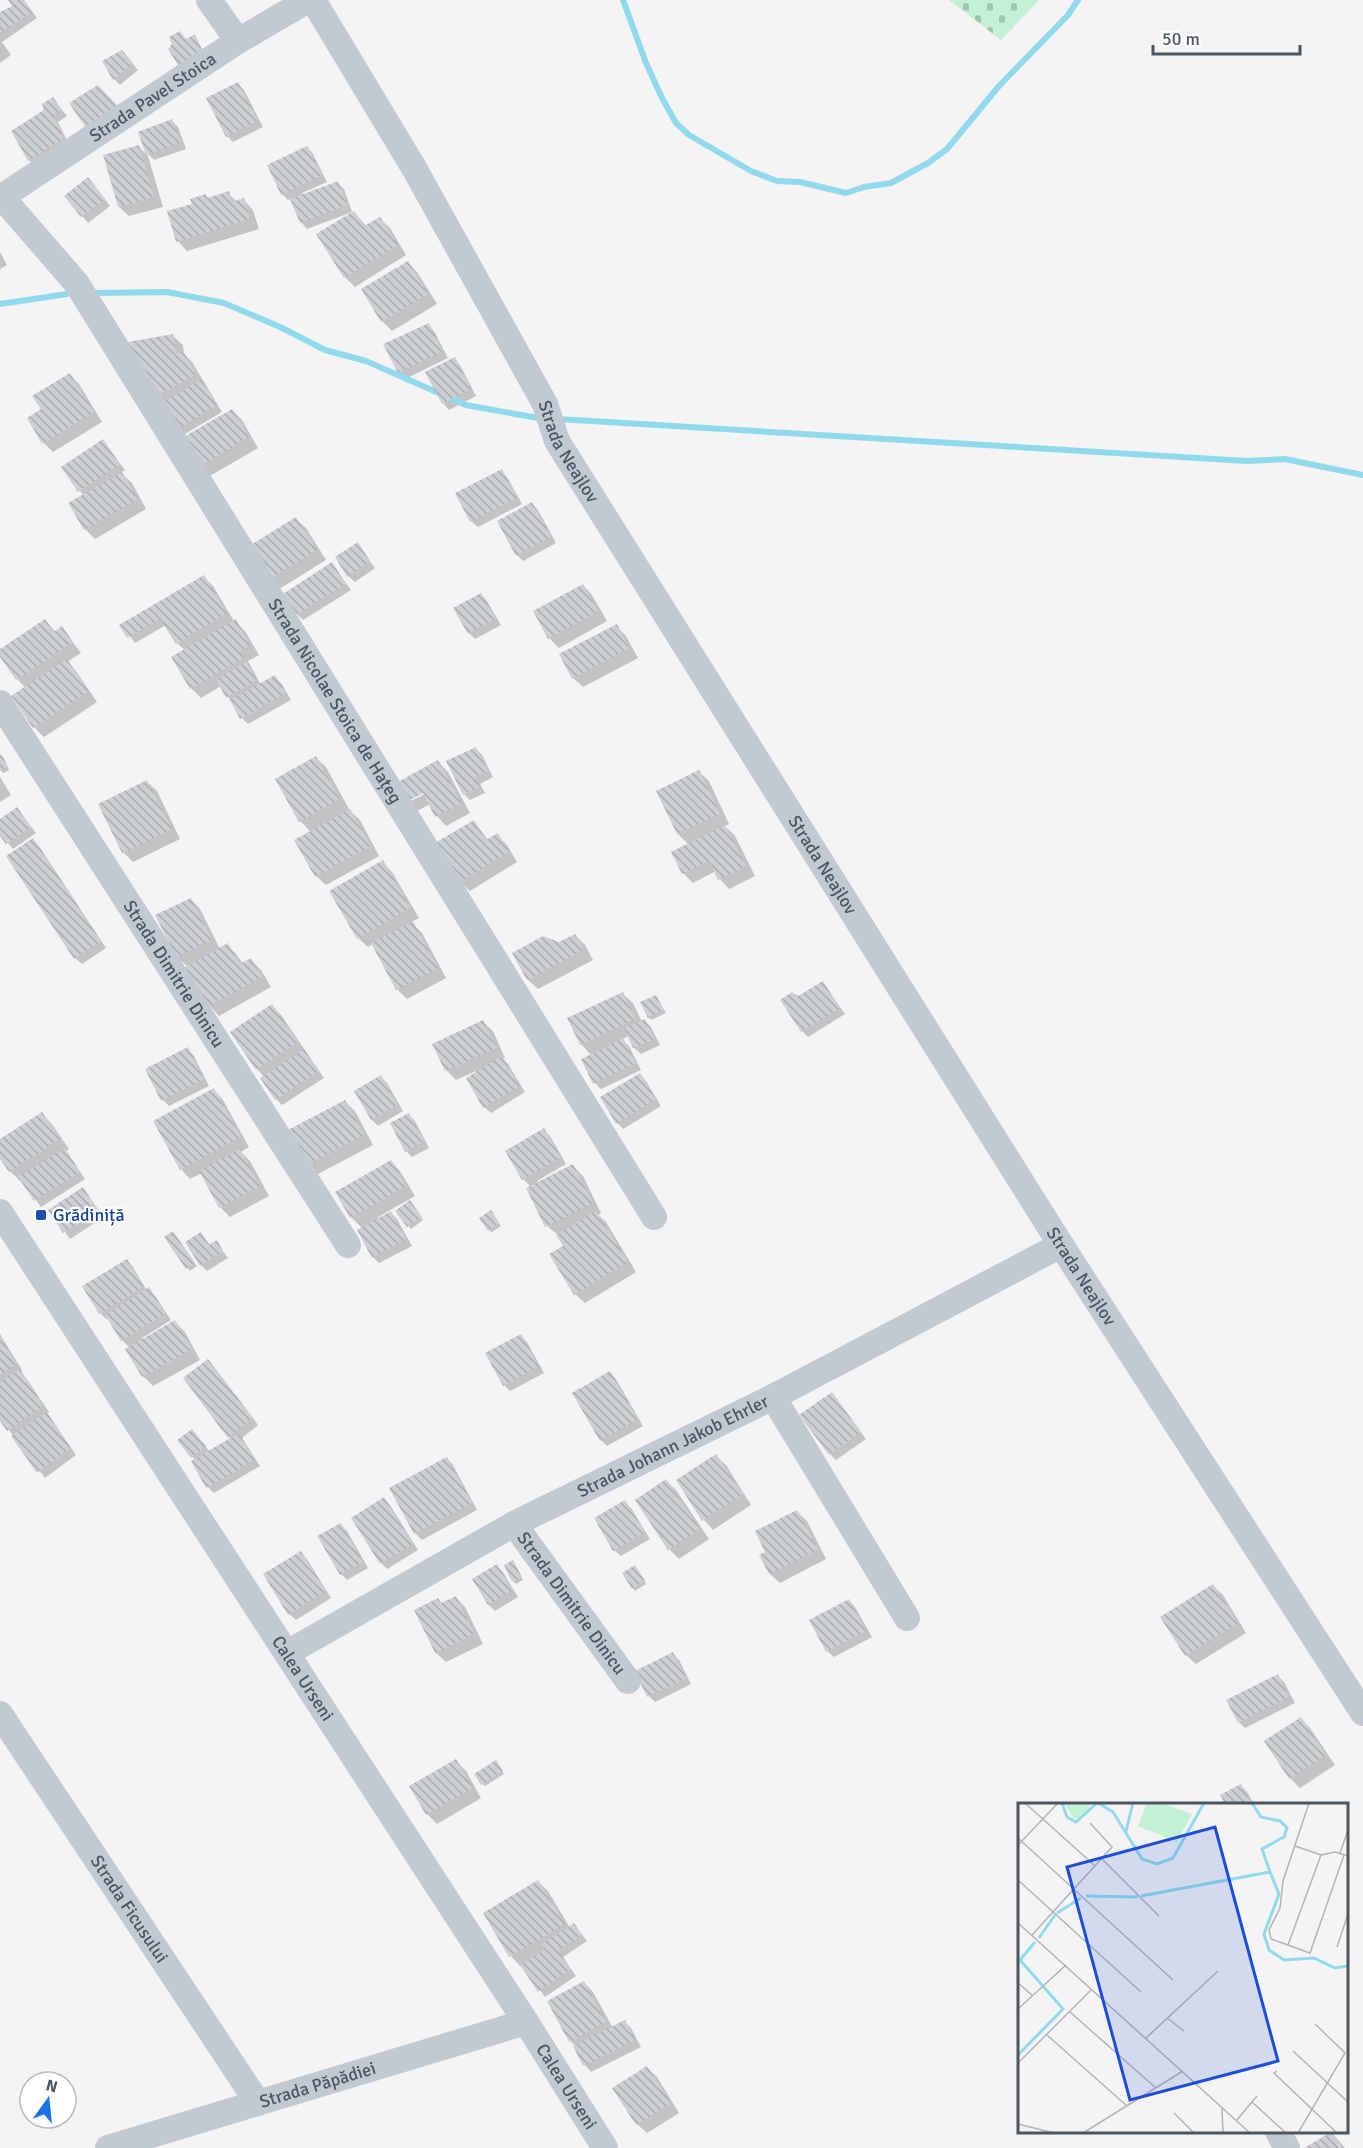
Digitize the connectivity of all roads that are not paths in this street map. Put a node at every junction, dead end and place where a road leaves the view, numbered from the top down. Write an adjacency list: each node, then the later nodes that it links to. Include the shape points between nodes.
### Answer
1 (209, 0): 4 (street)
2 (308, 0): 4 (street, Strada Pavel Stoica)
3 (313, 0): 10 (street, Strada Neajlov, via 420,178 545,404 557,441)
4 (238, 40): 5 (street, Strada Pavel Stoica)
5 (0, 197): 8 (street, Strada Nicolae Stoica de Hațeg, via 77,284)
6 (0, 703): 9 (street, Strada Dimitrie Dinicu)
7 (0, 1212): 14 (street, Calea Urseni)
8 (654, 1217)
9 (348, 1245)
10 (1061, 1245): 11 (street, Strada Johann Jakob Ehrler); 16 (street, Strada Neajlov)
11 (773, 1397): 12 (street, Strada Johann Jakob Ehrler); 13 (street)
12 (514, 1524): 14 (street, Strada Johann Jakob Ehrler); 15 (street, Strada Dimitrie Dinicu)
13 (907, 1618)
14 (287, 1653): 18 (street, Calea Urseni)
15 (628, 1681)
16 (1363, 1713)
17 (0, 1714): 19 (street, Strada Ficusului)
18 (526, 2022): 19 (street, Strada Păpădiei); 22 (street, Calea Urseni)
19 (258, 2103): 21 (street, Strada Păpădiei)
20 (1279, 2133): 23 (street)
21 (108, 2148)
22 (605, 2148)
23 (1287, 2148)

